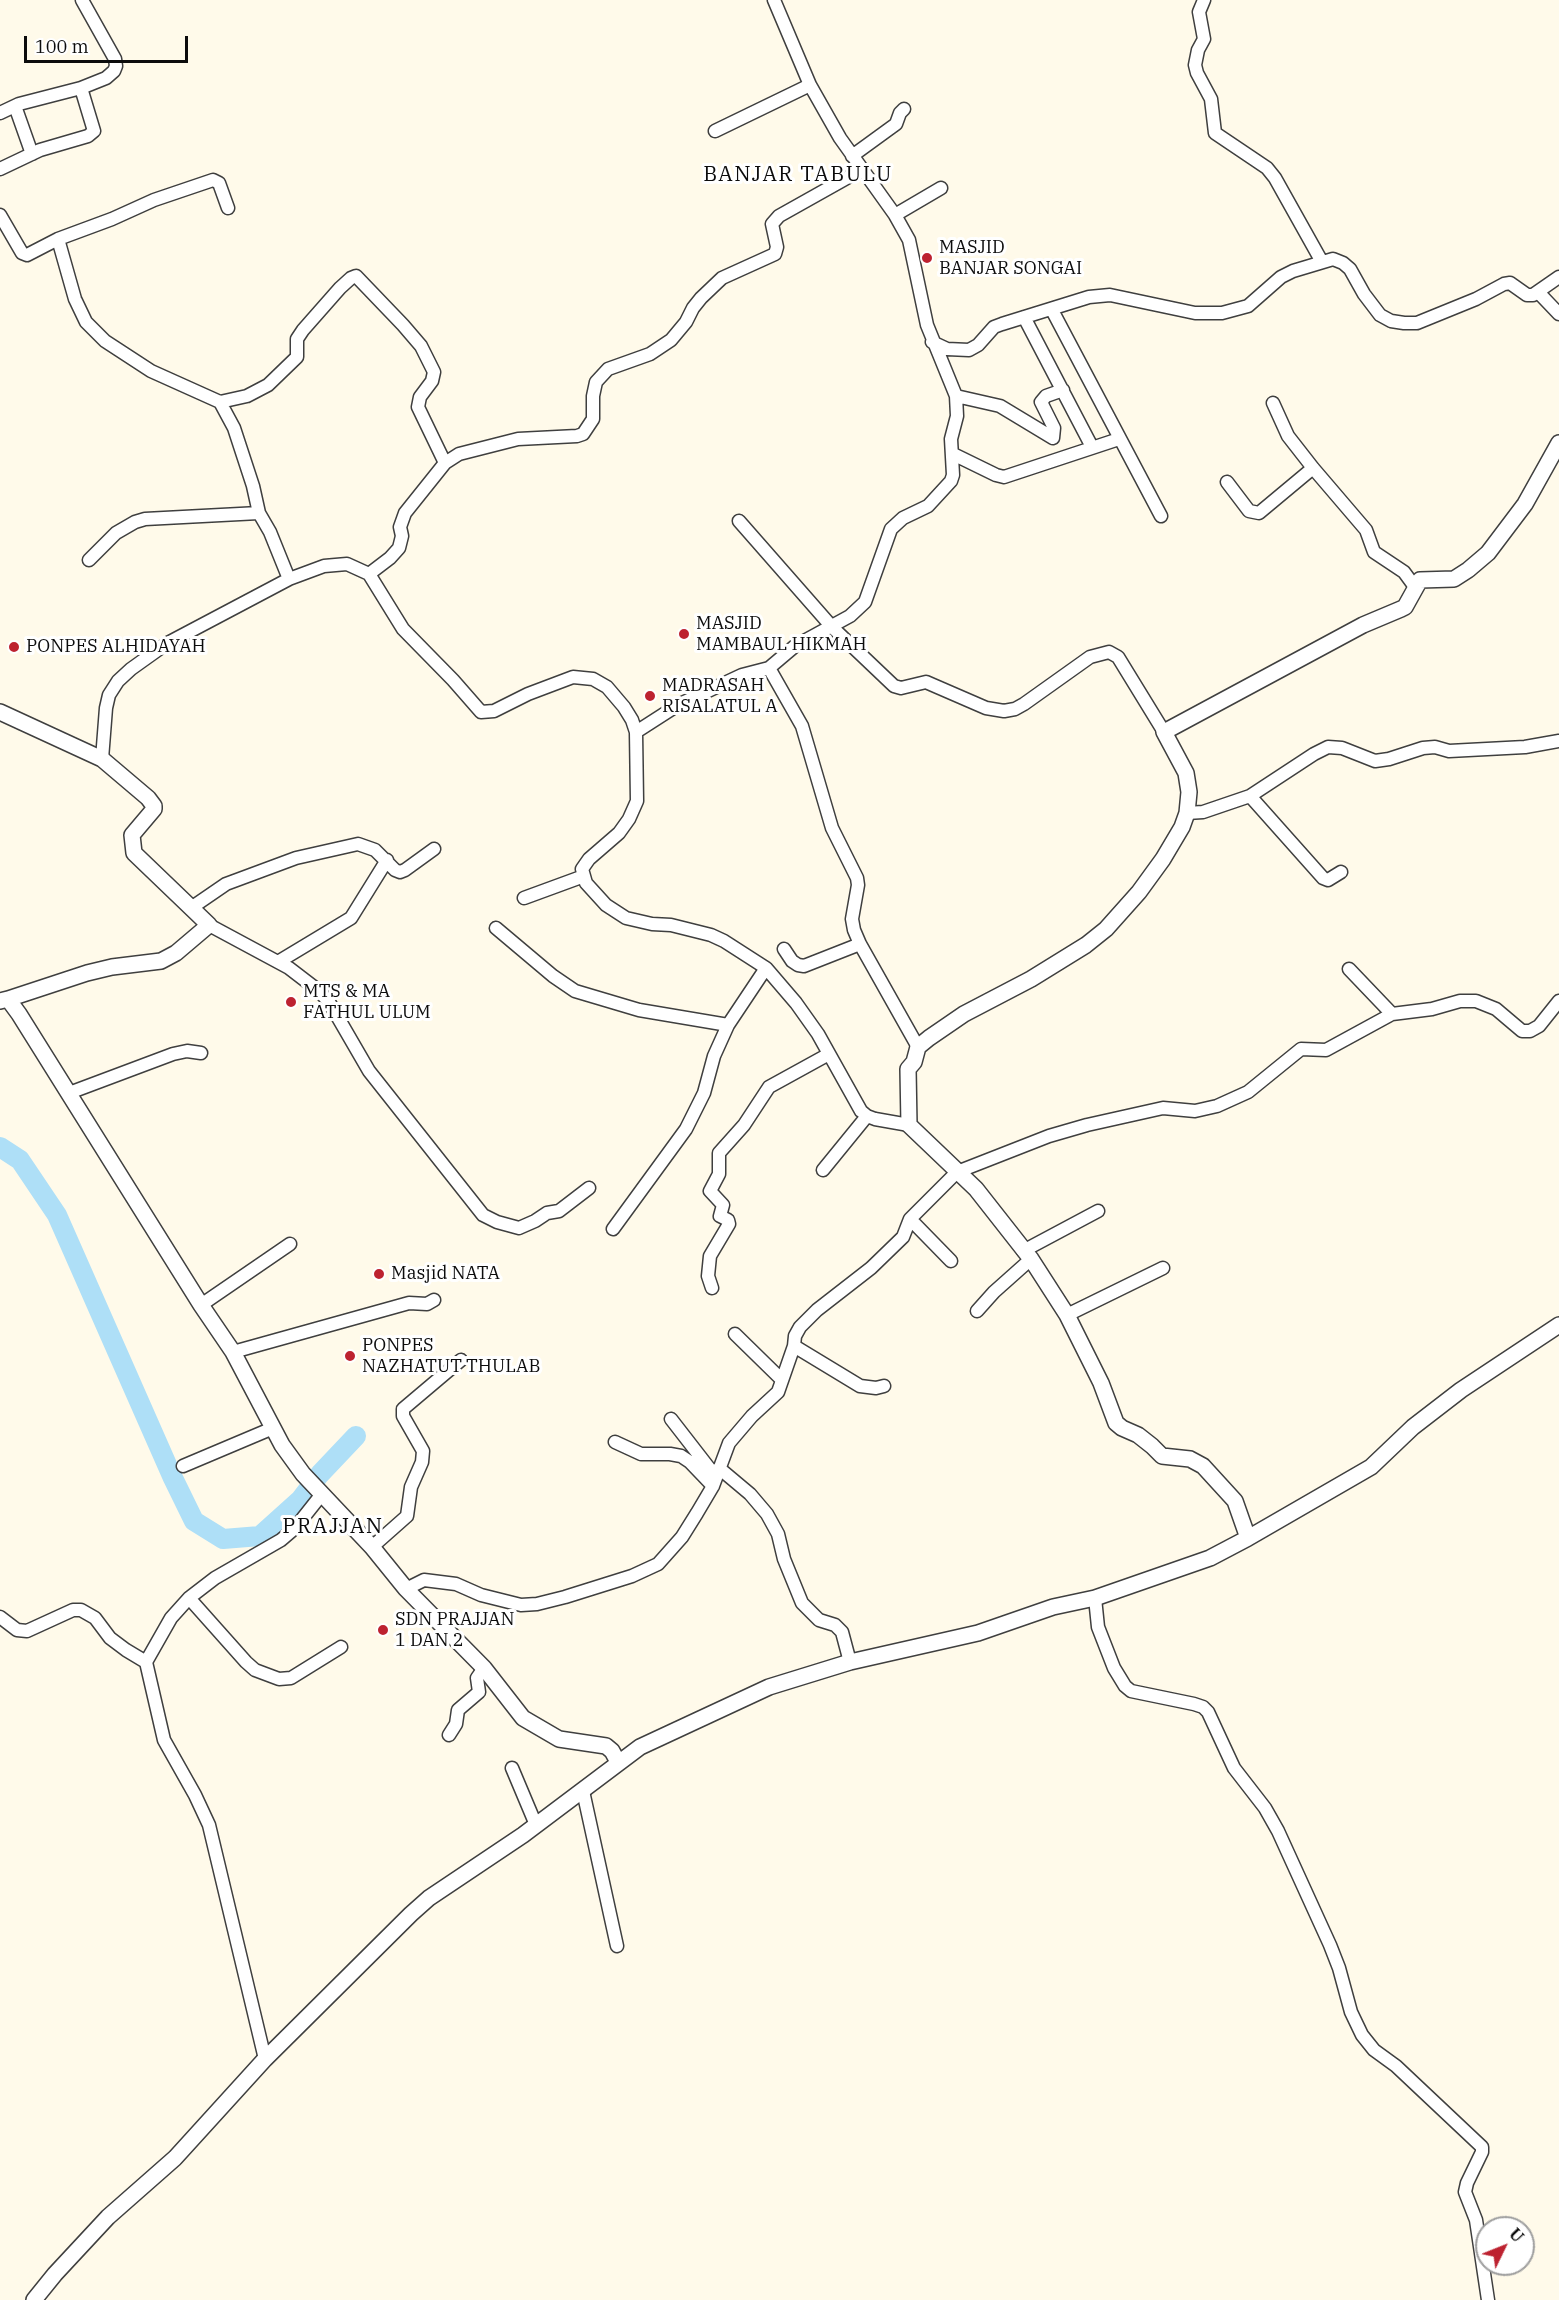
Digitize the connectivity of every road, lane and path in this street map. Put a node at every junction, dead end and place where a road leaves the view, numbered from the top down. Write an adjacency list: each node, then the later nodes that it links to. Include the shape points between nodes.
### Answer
1 (82, 0): 5 (street, via 116,59 116,66 106,78)
2 (774, 0): 4 (street)
3 (1204, 0): 19 (street, via 1199,12 1204,39 1195,65 1211,99 1215,134 1267,168)
4 (810, 85): 9 (street); 11 (street)
5 (81, 88): 6 (street); 10 (street, via 93,125 91,134)
6 (15, 106): 8 (street); 10 (street)
7 (904, 109): 11 (street, via 896,124)
8 (0, 113)
9 (715, 131)
10 (32, 154): 12 (street)
11 (852, 156): 13 (street)
12 (0, 169)
13 (861, 170): 17 (street); 34 (street, via 779,216 772,224 777,252 722,278 693,308 671,340 650,354 608,369 596,382 593,419 583,434 518,439 459,454)
14 (941, 188): 17 (street)
15 (228, 208): 18 (street, via 219,183 213,180)
16 (0, 215): 18 (street, via 22,253 27,255)
17 (895, 215): 25 (street, via 909,240)
18 (58, 239): 28 (street, via 75,299 86,322 105,340 151,370)
19 (1322, 261): 21 (street, via 1333,260 1350,269 1380,315 1390,321 1417,323 1510,282 1527,295); 22 (street, via 1281,277 1248,306 1222,312 1195,313 1110,295)
20 (1559, 277): 21 (street)
21 (1538, 292): 23 (street)
22 (1052, 309): 24 (street); 30 (street)
23 (1559, 314)
24 (1024, 317): 25 (street, via 994,327 969,350 947,349); 26 (street)
25 (932, 342): 27 (street)
26 (1063, 390): 27 (street, via 1041,402 1054,428 1053,438 1000,406); 32 (street)
27 (956, 396): 33 (street)
28 (220, 402): 34 (street, via 247,396 275,378 297,357 297,339 303,330 340,288 356,276 421,346 434,372 418,407); 37 (street, via 234,428)
29 (1273, 403): 35 (street, via 1288,436)
30 (1119, 439): 32 (street); 38 (street)
31 (1559, 443): 43 (street, via 1525,504 1488,553 1454,579 1424,579)
32 (1092, 447): 33 (street, via 1004,477)
33 (952, 454): 44 (street, via 951,481 928,506 903,518 891,529 865,602)
34 (446, 463): 41 (street, via 405,513 399,548)
35 (1312, 468): 36 (street, via 1259,513 1250,511); 43 (street, via 1366,530 1374,552 1404,572)
36 (1227, 482)
37 (259, 513): 40 (street, via 145,519 125,526); 42 (street)
38 (1161, 516)
39 (739, 521): 44 (street)
40 (89, 561)
41 (369, 574): 42 (street, via 348,564 324,566); 47 (street, via 403,629 481,712 495,711 573,677 607,687 624,707)
42 (289, 579): 50 (street, via 166,644 118,681 106,708)
43 (1414, 587): 48 (street, via 1405,607 1363,625)
44 (832, 627): 45 (street, via 795,646); 48 (street, via 894,686 926,682 986,708 1004,711 1024,704 1090,657 1109,652 1118,657)
45 (769, 668): 47 (street, via 742,675 687,701); 61 (street, via 802,726 832,828 857,878 852,925)
46 (0, 711): 50 (street)
47 (636, 732): 56 (street, via 637,801 619,833 589,858 582,869)
48 (1164, 732): 52 (street, via 1186,773)
49 (1559, 741): 51 (street, via 1459,751 1423,748 1375,761 1342,748 1328,747)
50 (102, 759): 58 (street, via 154,806 132,836 134,853)
51 (1250, 796): 52 (street, via 1203,812); 55 (street, via 1323,878 1332,879)
52 (1187, 813): 70 (street, via 1163,858 1106,929 1031,979 964,1014)
53 (434, 849): 54 (street, via 400,872)
54 (387, 860): 58 (street, via 358,844 296,858 226,884); 63 (street, via 351,918)
55 (1341, 872)
56 (584, 876): 57 (street); 64 (street, via 606,906 626,918 711,935)
57 (524, 898)
58 (191, 908): 59 (street)
59 (209, 925): 63 (street); 66 (street, via 177,953 161,961 87,973)
60 (496, 928): 69 (street, via 575,991 639,1010)
61 (860, 944): 62 (street, via 804,966 792,961); 70 (street)
62 (784, 949)
63 (278, 962): 78 (street, via 329,1002 369,1071 483,1215 519,1228 547,1213 559,1212)
64 (766, 969): 69 (street); 72 (street, via 796,1003)
65 (1349, 969): 68 (street)
66 (4, 1000): 73 (street)
67 (1559, 1001): 68 (street, via 1530,1031 1522,1031 1496,1009 1476,1001)
68 (1392, 1014): 77 (street, via 1326,1050 1301,1049 1248,1092 1217,1107 1195,1111 1163,1108 1087,1125)
69 (728, 1025): 81 (street, via 704,1093 686,1129)
70 (918, 1047): 75 (street, via 908,1069)
71 (201, 1053): 73 (street, via 173,1054)
72 (829, 1054): 74 (street, via 856,1104); 86 (street, via 769,1087 719,1153 719,1174 710,1191 723,1205 720,1216 729,1224 710,1256 708,1276)
73 (69, 1093): 88 (street)
74 (867, 1116): 75 (street); 76 (street)
75 (909, 1125): 77 (street)
76 (823, 1170)
77 (957, 1173): 80 (street); 83 (street, via 976,1190)
78 (589, 1188)
79 (1098, 1211): 83 (street)
80 (910, 1220): 84 (street); 93 (street, via 903,1237 806,1319 795,1336)
81 (613, 1229)
82 (290, 1244): 88 (street)
83 (1027, 1255): 89 (street); 90 (street)
84 (951, 1261)
85 (1162, 1268): 90 (street)
86 (712, 1288)
87 (434, 1300): 94 (street, via 427,1304 409,1303)
88 (201, 1305): 94 (street)
89 (977, 1311)
90 (1066, 1315): 104 (street, via 1116,1423 1145,1440 1162,1456 1190,1459 1203,1466 1235,1501)
91 (1559, 1324): 104 (street, via 1461,1390 1413,1427 1371,1467)
92 (735, 1334): 96 (street)
93 (794, 1346): 96 (street); 97 (street, via 860,1386)
94 (233, 1352): 99 (street)
95 (461, 1360): 105 (street, via 403,1409 403,1416 423,1451 422,1462 411,1487 407,1516)
96 (782, 1380): 102 (street, via 778,1392 729,1443)
97 (884, 1386)
98 (671, 1419): 102 (street)
99 (273, 1428): 101 (street); 103 (street, via 303,1474)
100 (615, 1442): 102 (street, via 641,1454 681,1456)
101 (183, 1466)
102 (716, 1477): 106 (street, via 669,1554 648,1570 632,1576 565,1597 521,1605 456,1584 424,1580); 112 (street, via 750,1494 767,1514 802,1603 819,1620 842,1632)
103 (320, 1492): 105 (street); 107 (street, via 295,1528 281,1540 215,1578)
104 (1248, 1538): 108 (street, via 1210,1558)
105 (372, 1547): 106 (street)
106 (406, 1589): 113 (street)
107 (189, 1598): 110 (street, via 246,1662 279,1680 291,1678); 111 (street, via 171,1618)
108 (1095, 1598): 112 (street, via 1053,1607 978,1633); 122 (street, via 1098,1628 1125,1686 1131,1691 1194,1704 1208,1713 1234,1768 1278,1831 1340,1968 1351,2012 1362,2036 1482,2147 1465,2192 1476,2220)
109 (0, 1617): 111 (street, via 17,1630 27,1631 81,1610 95,1618 110,1638)
110 (341, 1647)
111 (146, 1662): 120 (street, via 164,1740 209,1825)
112 (850, 1662): 115 (street, via 769,1687 660,1736)
113 (484, 1668): 114 (street, via 477,1678 479,1692 458,1710); 115 (street, via 523,1718 559,1739 606,1746)
114 (449, 1735)
115 (618, 1762): 117 (street)
116 (512, 1768): 118 (street)
117 (582, 1791): 118 (street); 119 (street)
118 (536, 1825): 120 (street, via 429,1898)
119 (617, 1946)
120 (265, 2059): 121 (street, via 182,2151 108,2217)
121 (34, 2300)
122 (1488, 2300)

